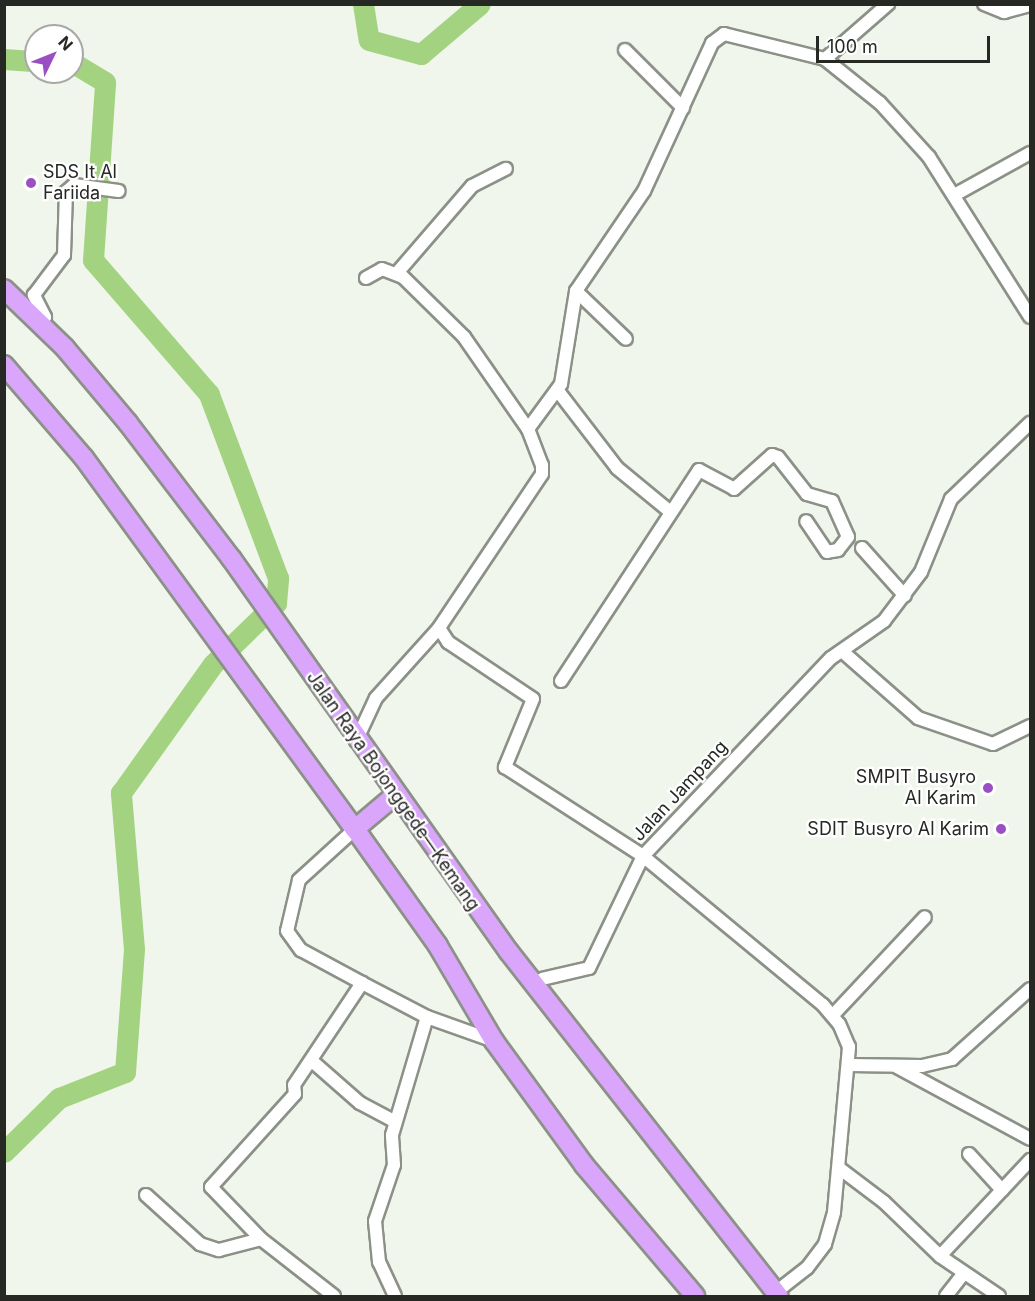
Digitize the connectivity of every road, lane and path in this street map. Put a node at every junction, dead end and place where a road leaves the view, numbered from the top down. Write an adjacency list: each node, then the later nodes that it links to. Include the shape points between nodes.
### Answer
1 (888, 4): 5 (street)
2 (984, 4): 3 (street, via 1004,12)
3 (1030, 8)
4 (625, 50): 6 (street)
5 (825, 59): 6 (street, via 719,35); 10 (street, via 906,128)
6 (682, 108): 14 (street, via 644,191)
7 (1030, 153): 10 (street)
8 (506, 169): 11 (street, via 472,186)
9 (119, 191): 16 (street, via 74,185 66,192 63,255 34,295 45,317)
10 (956, 194): 15 (street)
11 (397, 273): 12 (street, via 378,270); 21 (street, via 473,348)
12 (366, 278)
13 (4, 289): 16 (highway, Jalan Raya Bojonggede—Kemang)
14 (576, 291): 17 (street); 19 (street)
15 (1030, 317)
16 (41, 325): 30 (highway, Jalan Raya Bojonggede—Kemang, via 122,415)
17 (626, 339)
18 (4, 365): 32 (highway, via 84,458)
19 (558, 391): 21 (street); 22 (street, via 617,468)
20 (1030, 423): 25 (street, Jalan Jampang, via 951,499 938,519 921,572)
21 (528, 429): 26 (street, via 542,474)
22 (668, 510): 23 (street, via 699,470 734,489 772,455 792,470 807,494 832,501 848,537 838,550 827,552); 28 (street)
23 (806, 520)
24 (862, 548): 25 (street)
25 (905, 596): 27 (street, Jalan Jampang, via 884,621)
26 (439, 628): 30 (street, via 376,698); 33 (street, via 448,642 533,699 506,769)
27 (843, 652): 29 (street, via 918,718 993,744); 33 (street, Jalan Jampang, via 831,658)
28 (561, 681)
29 (1030, 726)
30 (356, 741): 31 (highway, Jalan Raya Bojonggede—Kemang)
31 (394, 796): 32 (highway); 54 (highway, Jalan Raya Bojonggede—Kemang, via 640,1125)
32 (355, 829): 36 (street, via 299,880 287,931 301,950); 40 (highway, via 438,946)
33 (643, 856): 35 (street, via 589,968); 38 (street, Jalan Jampang)
34 (925, 917): 38 (street)
35 (542, 979)
36 (362, 983): 39 (street); 41 (street)
37 (1030, 989): 42 (street, via 1004,1007 961,1054 928,1066)
38 (832, 1015): 43 (street, Jalan Jampang, via 844,1033)
39 (427, 1017): 40 (street); 44 (street)
40 (494, 1041): 57 (highway, via 584,1165)
41 (312, 1061): 44 (street, via 360,1102); 51 (street, via 294,1085 295,1094 211,1187)
42 (890, 1064): 43 (street); 45 (street)
43 (849, 1065): 48 (street, Jalan Jampang)
44 (395, 1122): 56 (street, via 394,1165 375,1221 374,1245)
45 (1030, 1138)
46 (969, 1154): 49 (street)
47 (1030, 1160): 49 (street)
48 (839, 1168): 52 (street, via 884,1202); 54 (street, Jalan Jampang, via 825,1244 807,1268)
49 (1002, 1190): 52 (street)
50 (146, 1195): 51 (street, via 200,1244 219,1250)
51 (261, 1239): 55 (street)
52 (940, 1256): 53 (street)
53 (963, 1274): 58 (street); 59 (street)
54 (778, 1294)
55 (334, 1296)
56 (395, 1296)
57 (695, 1296)
58 (946, 1296)
59 (999, 1296)

